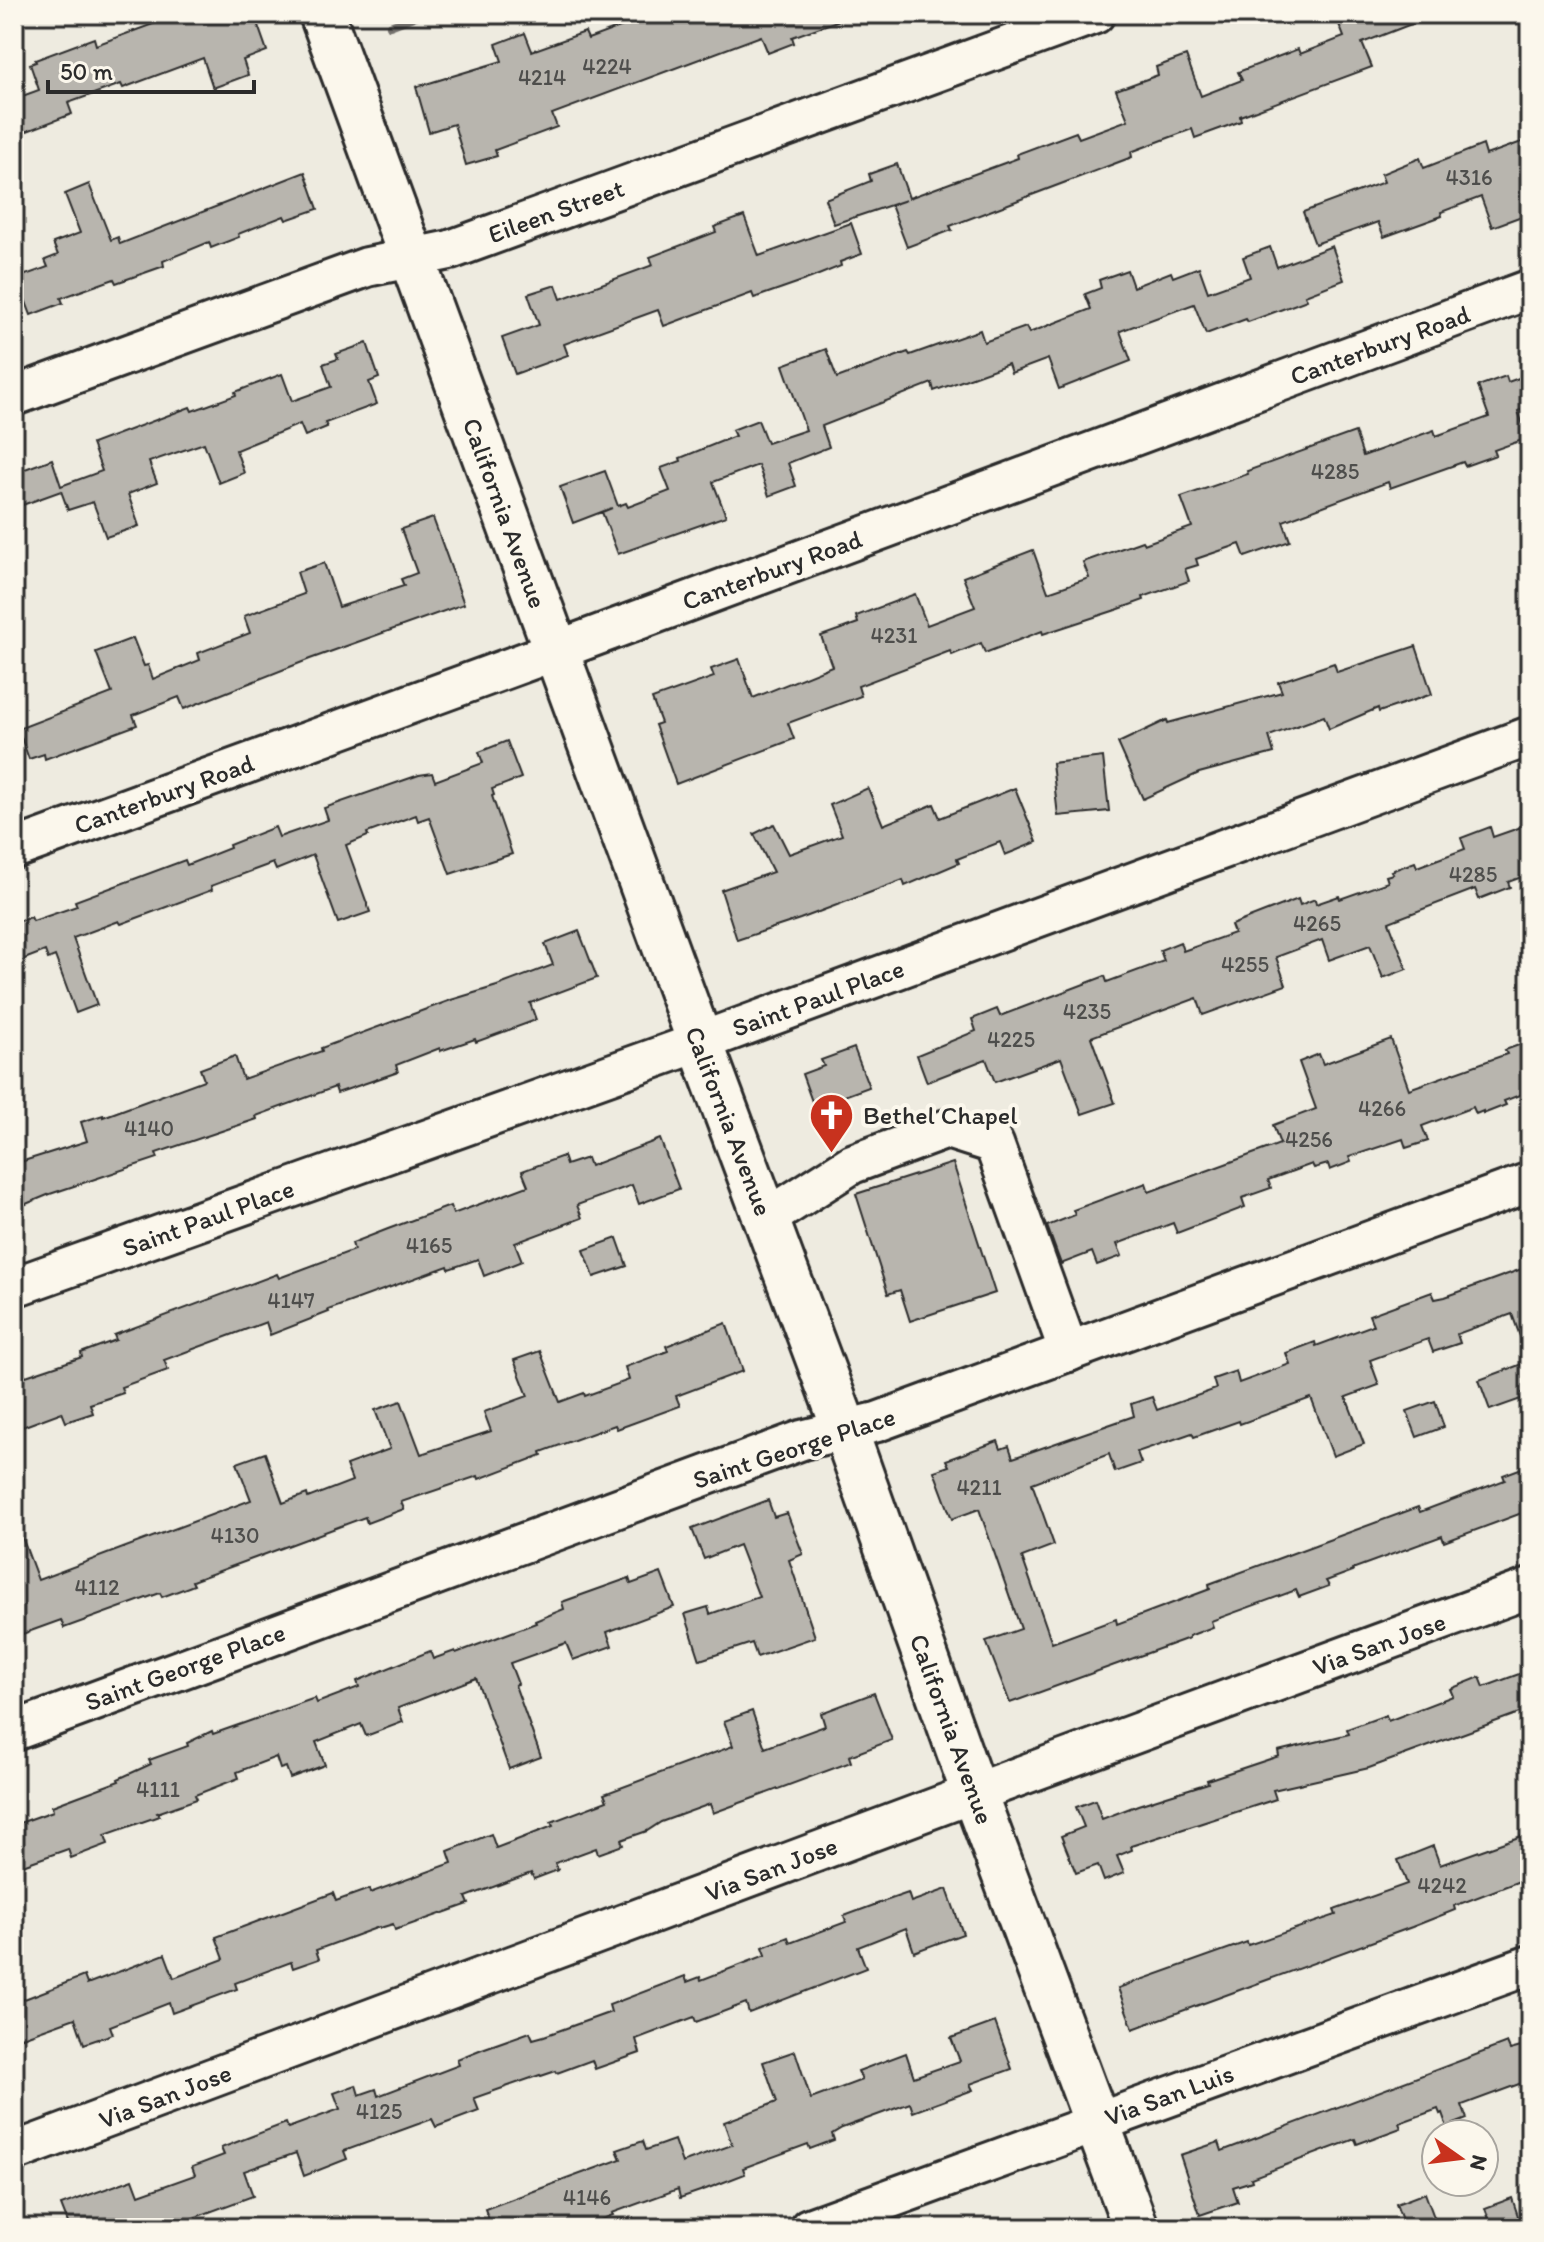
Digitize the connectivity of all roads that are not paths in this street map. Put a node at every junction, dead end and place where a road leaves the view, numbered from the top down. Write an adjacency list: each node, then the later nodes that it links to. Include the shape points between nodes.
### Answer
1 (322, 14): 3 (main road, California Avenue)
2 (1095, 14): 3 (street, Eileen Street, via 450,250)
3 (412, 258): 5 (street, Eileen Street, via 367,267); 6 (main road, California Avenue)
4 (1530, 289): 6 (street, Canterbury Road)
5 (14, 396)
6 (555, 651): 8 (street, Canterbury Road); 9 (main road, California Avenue)
7 (1530, 736): 9 (street, Saint Paul Place)
8 (14, 849)
9 (700, 1042): 11 (main road, California Avenue); 12 (street, Saint Paul Place)
10 (1530, 1182): 13 (street, Saint George Place)
11 (766, 1219): 13 (street, via 852,1164 947,1129 994,1144); 14 (main road, California Avenue)
12 (14, 1287)
13 (1069, 1352): 14 (street, Saint George Place)
14 (845, 1430): 16 (street, Saint George Place, via 787,1445); 17 (main road, California Avenue)
15 (1530, 1588): 17 (street, Via San Jose)
16 (14, 1731)
17 (974, 1793): 19 (main road, California Avenue); 20 (street, Via San Jose)
18 (1530, 1965): 19 (street, Via San Luis)
19 (1096, 2122): 21 (street, Via San Luis); 22 (main road, California Avenue)
20 (14, 2152)
21 (809, 2228)
22 (1136, 2228)

